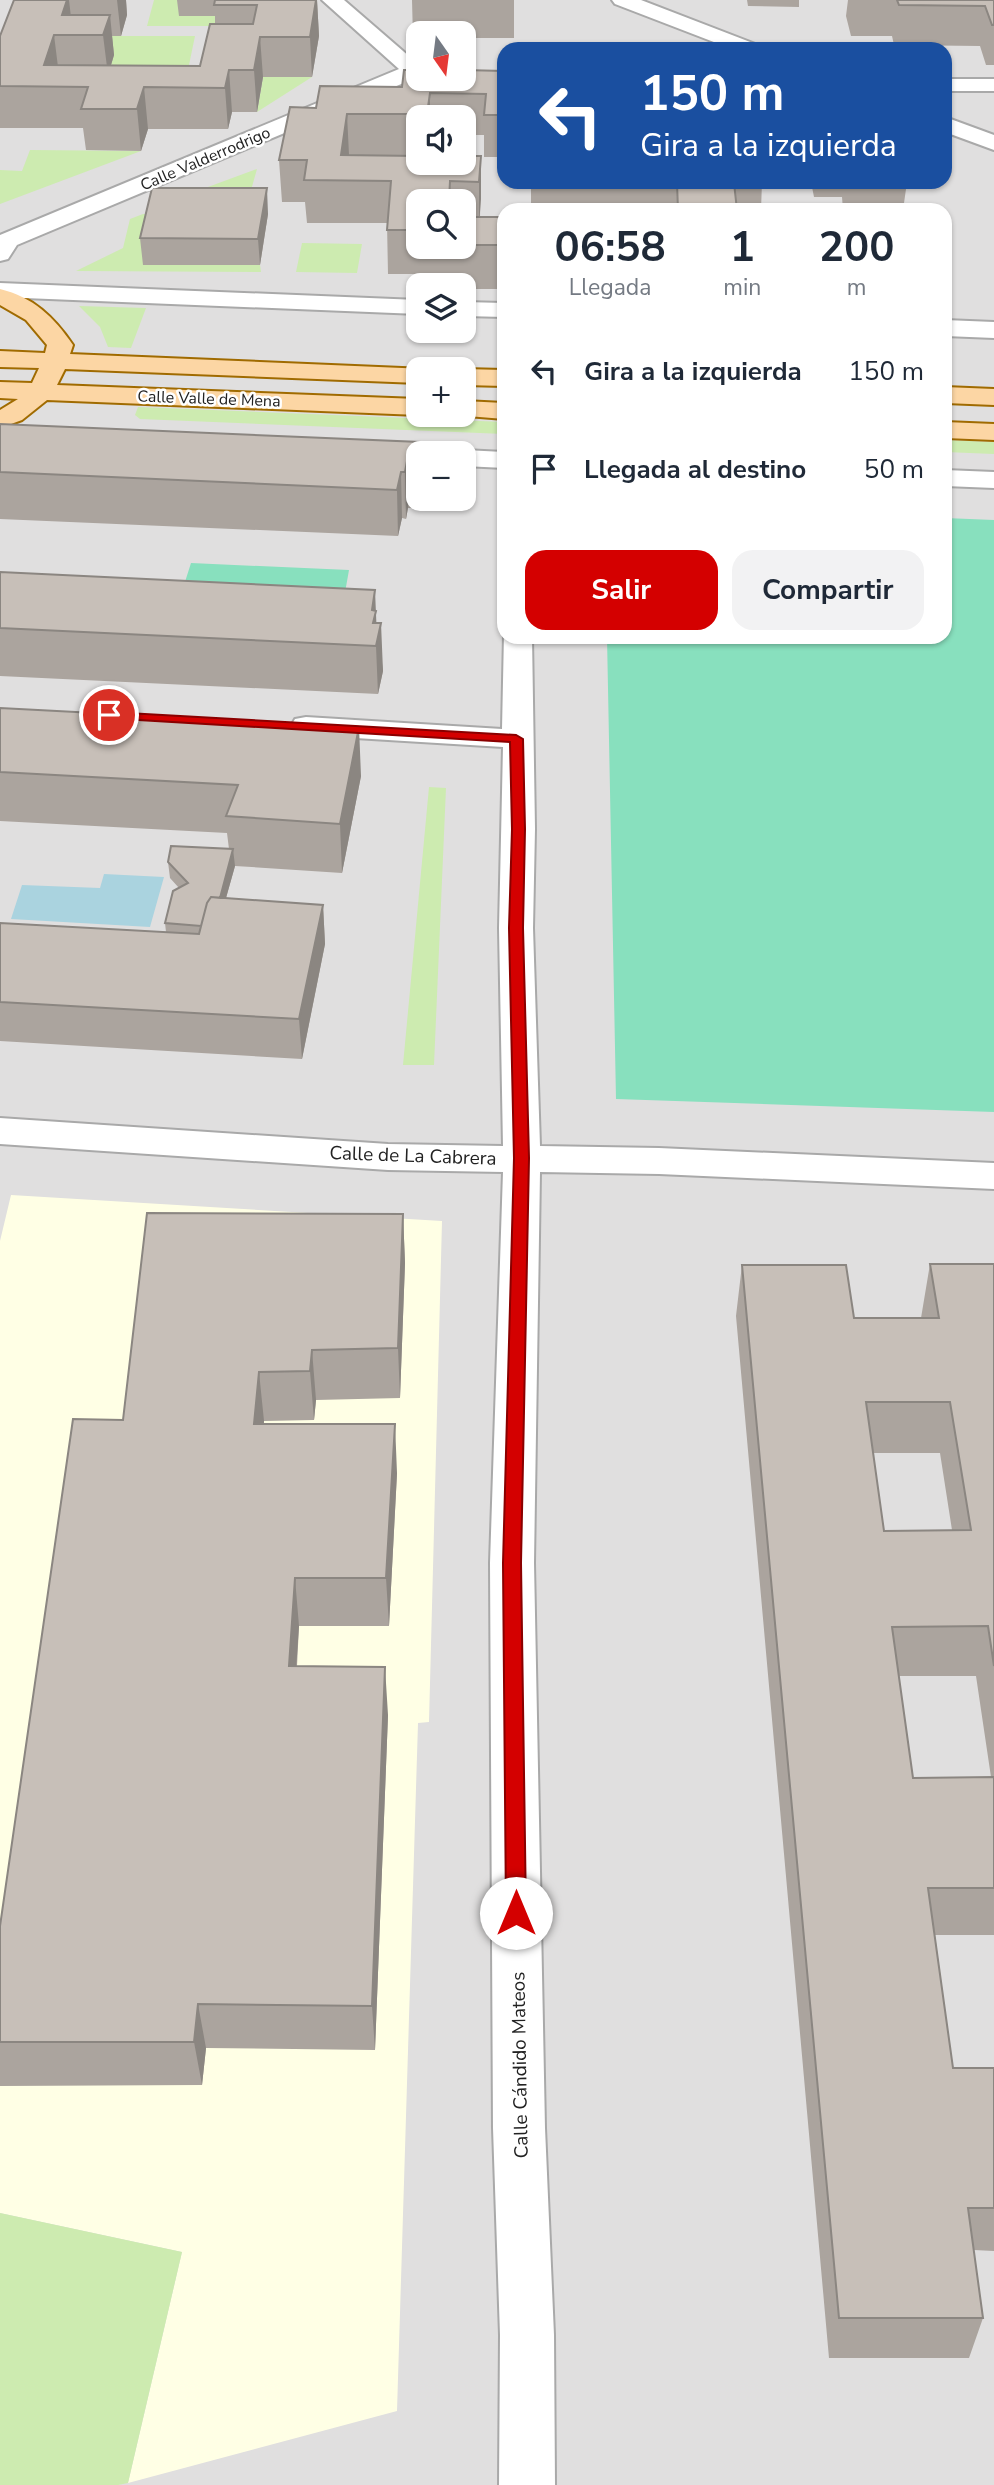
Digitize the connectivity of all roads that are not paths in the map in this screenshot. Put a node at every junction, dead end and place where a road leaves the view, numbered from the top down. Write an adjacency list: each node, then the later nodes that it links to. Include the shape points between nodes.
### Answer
1 (332, 0): 4 (street)
2 (622, 0): 3 (street)
3 (733, 42)
4 (406, 63)
5 (406, 75): 10 (street, Calle Valderrodrigo, via 8,240)
6 (952, 85): 7 (street)
7 (994, 85)
8 (952, 127): 9 (street)
9 (994, 143)
10 (0, 254)
11 (0, 290): 13 (street)
12 (0, 296): 19 (main road, via 24,304 47,324 60,345)
13 (406, 307)
14 (476, 309): 15 (street)
15 (497, 310)
16 (952, 328): 17 (street)
17 (994, 330)
18 (0, 359): 19 (main road, Calle Valle de Mena)
19 (55, 362): 20 (main road, Calle Valle de Mena); 24 (main road)
20 (406, 375)
21 (476, 377): 22 (main road)
22 (497, 378)
23 (0, 390): 24 (main road, Calle Valle de Mena)
24 (43, 391): 27 (main road, Calle Valle de Mena); 30 (main road, via 19,413)
25 (952, 395): 26 (main road)
26 (994, 397)
27 (406, 406)
28 (476, 410): 29 (main road)
29 (497, 411)
30 (0, 420)
31 (952, 430): 32 (main road)
32 (994, 432)
33 (476, 459): 34 (street)
34 (497, 460)
35 (952, 478): 36 (street)
36 (994, 480)
37 (517, 644): 39 (street, Calle Cándido Mateos)
38 (273, 724): 39 (street)
39 (516, 739): 41 (street, Calle Cándido Mateos)
40 (0, 1131): 41 (street, Calle de La Cabrera, via 388,1157)
41 (522, 1158): 42 (street, Calle de La Cabrera); 43 (street, Calle Cándido Mateos, via 512,1563)
42 (994, 1176)
43 (527, 2485)

